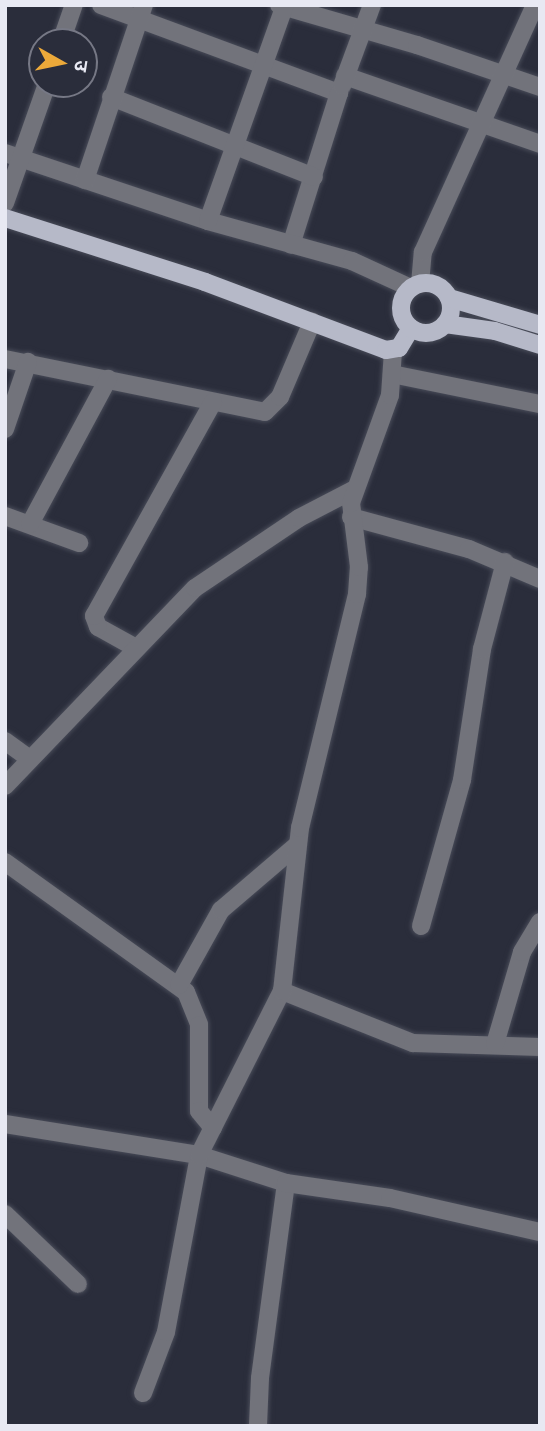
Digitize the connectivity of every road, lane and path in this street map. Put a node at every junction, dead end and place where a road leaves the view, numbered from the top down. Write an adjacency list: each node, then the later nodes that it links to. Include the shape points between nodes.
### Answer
1 (74, 5): 7 (street)
2 (101, 5): 5 (street)
3 (372, 5): 8 (street)
4 (283, 6): 8 (street); 9 (street)
5 (141, 12): 9 (street); 14 (street)
6 (535, 15): 10 (street)
7 (66, 28)
8 (361, 29): 10 (street); 11 (street)
9 (263, 67): 13 (street); 17 (street)
10 (502, 72): 12 (street); 16 (street)
11 (345, 76): 13 (street); 16 (street)
12 (540, 87)
13 (339, 93): 20 (street)
14 (111, 97): 17 (street); 21 (street)
15 (40, 98): 19 (street)
16 (482, 123): 18 (street); 26 (street, via 423,252)
17 (236, 144): 20 (street); 24 (street)
18 (540, 144)
19 (13, 156): 21 (street); 22 (street)
20 (314, 177): 25 (street)
21 (85, 180): 24 (street)
22 (5, 203)
23 (5, 218): 28 (main road, via 205,282)
24 (208, 222): 25 (street)
25 (291, 245): 26 (street, via 352,261)
26 (416, 286): 27 (main road, via 433,284); 31 (main road, via 403,297 401,312)
27 (449, 298): 29 (main road); 30 (main road)
28 (312, 322): 33 (main road); 38 (street, via 272,408 265,412)
29 (445, 324): 31 (main road, via 432,332); 32 (main road, via 495,331)
30 (540, 326)
31 (411, 328): 33 (main road)
32 (540, 345)
33 (393, 351): 36 (street)
34 (5, 359): 35 (street)
35 (28, 362): 37 (street); 40 (street)
36 (393, 374): 39 (street); 41 (street, via 383,420)
37 (108, 379): 38 (street); 44 (street)
38 (213, 402): 48 (street, via 93,616 99,627)
39 (540, 404)
40 (5, 429)
41 (355, 489): 43 (street); 48 (street, via 299,518 208,577)
42 (5, 516): 44 (street)
43 (351, 517): 46 (street); 52 (street, via 359,567 357,594)
44 (30, 524): 45 (street)
45 (79, 543)
46 (505, 562): 47 (street); 55 (street, via 482,649 462,780)
47 (540, 579)
48 (136, 648): 50 (street)
49 (5, 741): 50 (street)
50 (27, 758): 51 (street)
51 (5, 786)
52 (297, 845): 56 (street, via 221,910); 57 (street)
53 (5, 862): 56 (street)
54 (540, 922): 58 (street, via 522,952)
55 (421, 926)
56 (179, 985): 61 (street, via 195,1008 200,1111)
57 (282, 991): 58 (street, via 413,1043); 61 (street)
58 (495, 1044): 59 (street)
59 (540, 1047)
60 (5, 1124): 62 (street)
61 (213, 1128): 62 (street)
62 (199, 1155): 63 (street); 67 (street, via 166,1332)
63 (286, 1182): 65 (street, via 404,1201); 68 (street)
64 (5, 1214): 66 (street)
65 (540, 1232)
66 (78, 1284)
67 (143, 1393)
68 (258, 1426)

